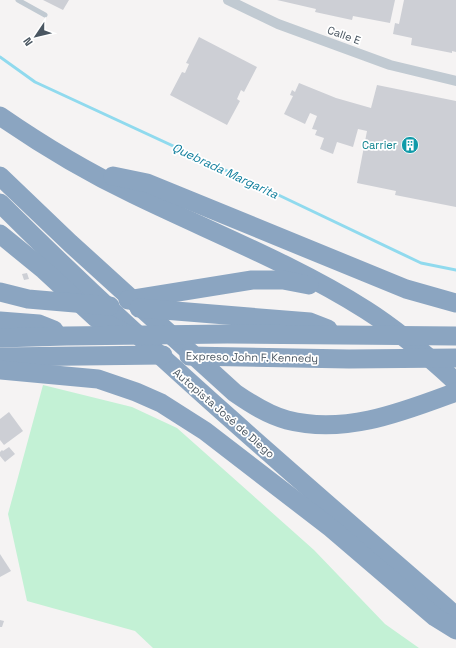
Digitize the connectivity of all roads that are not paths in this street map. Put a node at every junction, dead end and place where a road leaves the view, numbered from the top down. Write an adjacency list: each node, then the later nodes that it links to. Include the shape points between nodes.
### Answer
1 (18, 0): 3 (lane)
2 (228, 0): 4 (street, Calle E, via 278,24 390,64)
3 (45, 15)
4 (456, 81)
5 (0, 116): 6 (highway, via 29,136)
6 (91, 171): 11 (highway); 13 (highway, via 147,183 406,288)
7 (0, 176): 24 (highway, via 235,393 266,412 286,420 307,423 355,423 411,409)
8 (0, 203): 10 (highway, Autopista José de Diego)
9 (0, 234): 10 (highway)
10 (51, 265): 25 (highway, Autopista José de Diego, via 146,344)
11 (327, 287): 14 (highway, via 283,280 252,280); 23 (highway, via 408,340)
12 (0, 292): 14 (highway, via 28,299)
13 (456, 303)
14 (97, 305): 16 (highway, via 310,322)
15 (0, 321): 17 (highway, via 39,324)
16 (340, 335): 17 (highway, Expreso John F. Kennedy); 18 (highway, Expreso John F. Kennedy)
17 (66, 336): 19 (highway, Expreso John F. Kennedy)
18 (456, 336)
19 (0, 338)
20 (0, 357): 21 (highway, Expreso John F. Kennedy, via 149,354 247,358)
21 (456, 358)
22 (0, 370): 26 (highway, via 98,379 161,403 224,445 331,528 435,617)
23 (456, 382)
24 (456, 392)
25 (456, 616)
26 (456, 630)

